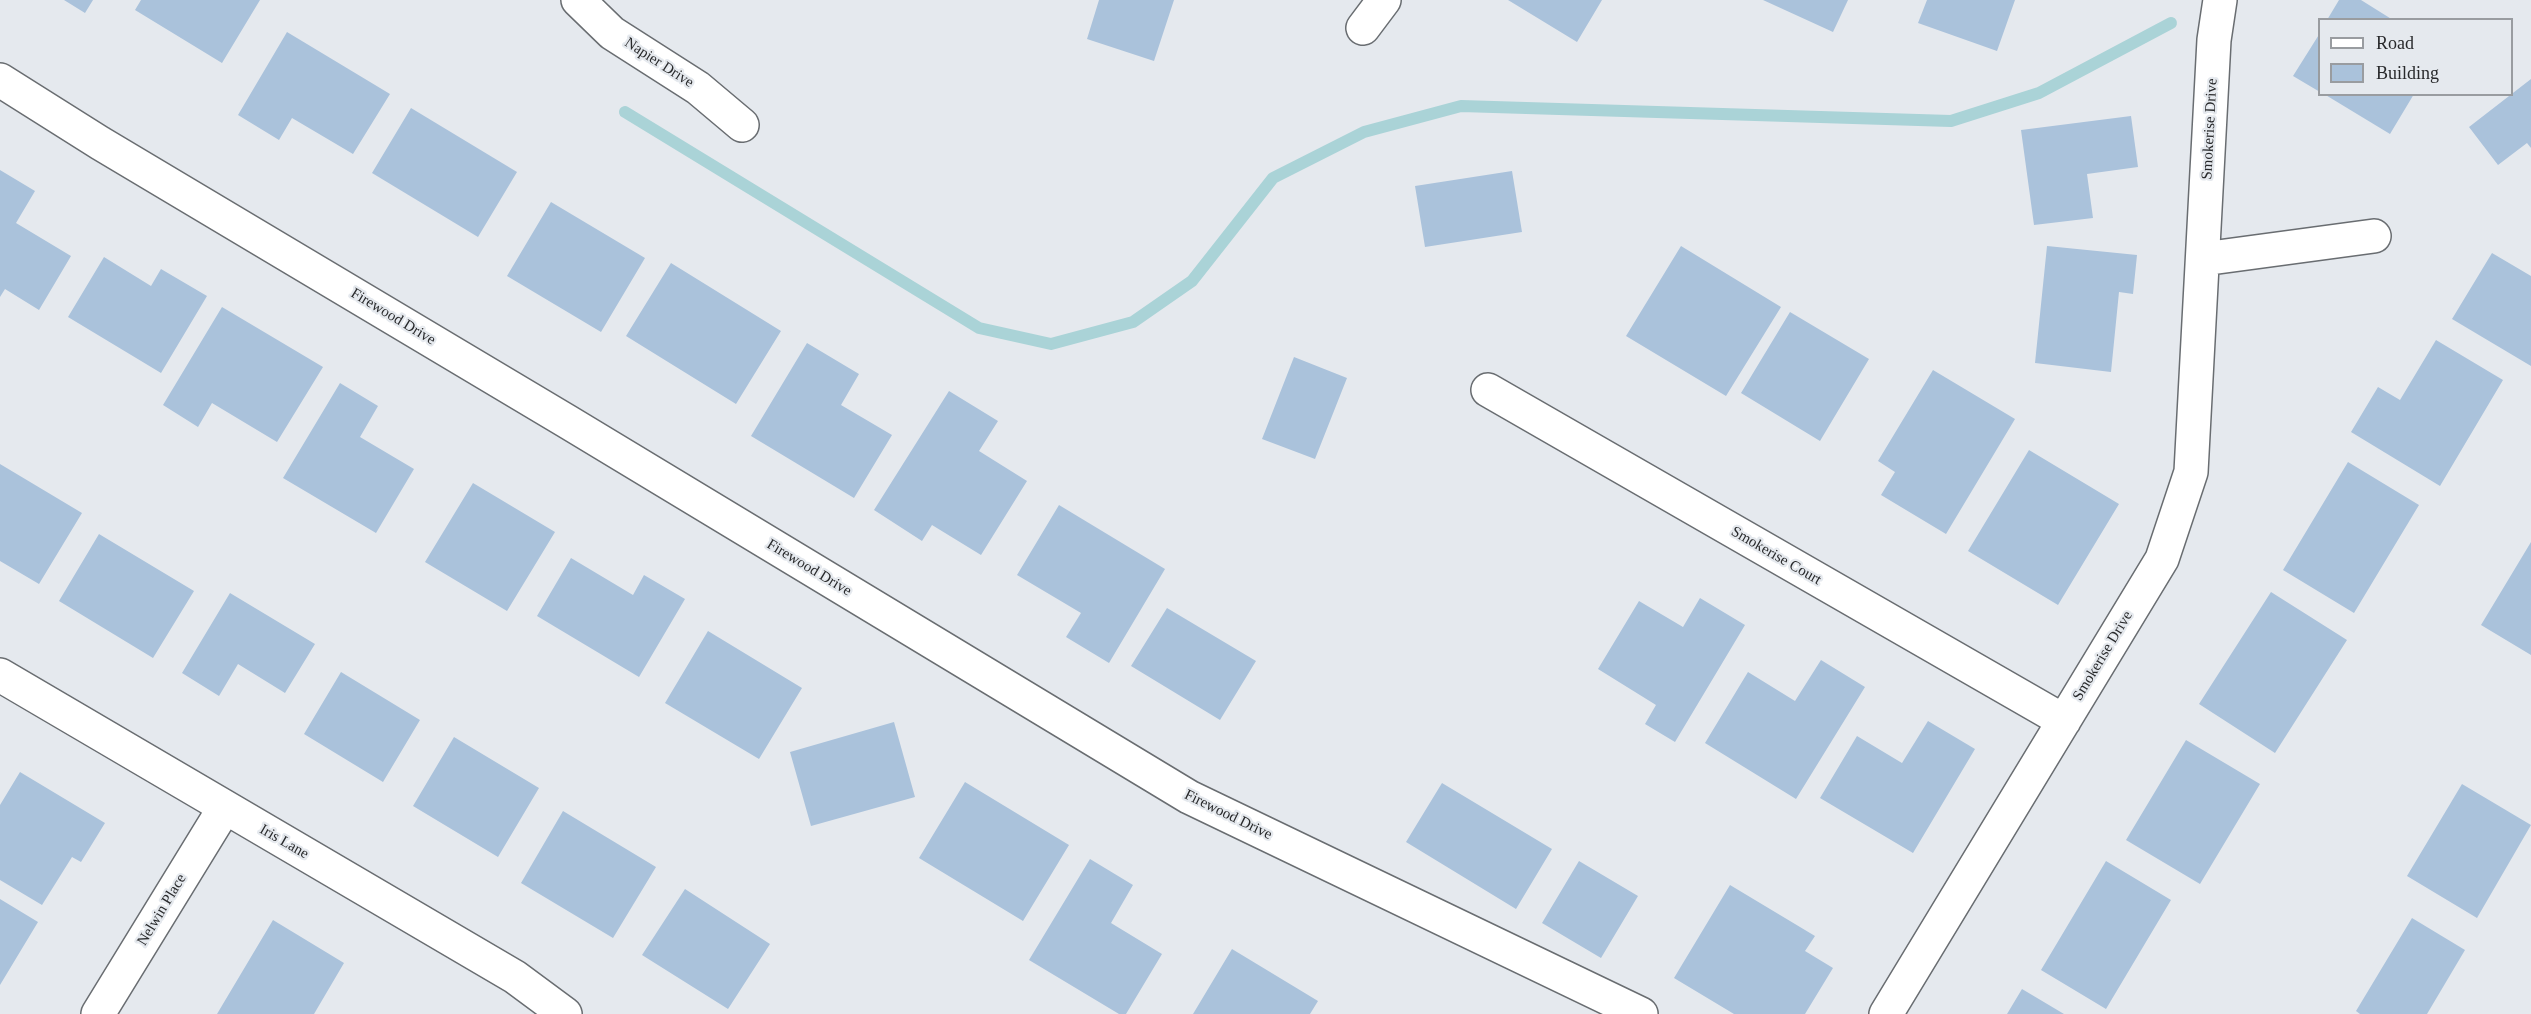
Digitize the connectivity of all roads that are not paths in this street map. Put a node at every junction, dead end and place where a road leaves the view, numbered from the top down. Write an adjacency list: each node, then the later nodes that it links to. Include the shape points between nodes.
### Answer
1 (578, 0): 6 (street, Napier Drive, via 612,33 698,88)
2 (1384, 0): 4 (street)
3 (2220, 0): 8 (street, Smokerise Drive, via 2214,40)
4 (1363, 28)
5 (0, 80): 15 (street, Firewood Drive, via 1189,797)
6 (742, 125)
7 (2374, 236): 8 (street)
8 (2203, 259): 11 (street, Smokerise Drive, via 2191,472 2162,559)
9 (1488, 390): 11 (street, Smokerise Court)
10 (0, 675): 12 (street, Iris Lane)
11 (2064, 721): 16 (street, Smokerise Drive)
12 (225, 807): 13 (street, Nelwin Place); 14 (street, Iris Lane, via 515,977)
13 (98, 1014)
14 (565, 1014)
15 (1641, 1014)
16 (1886, 1014)

